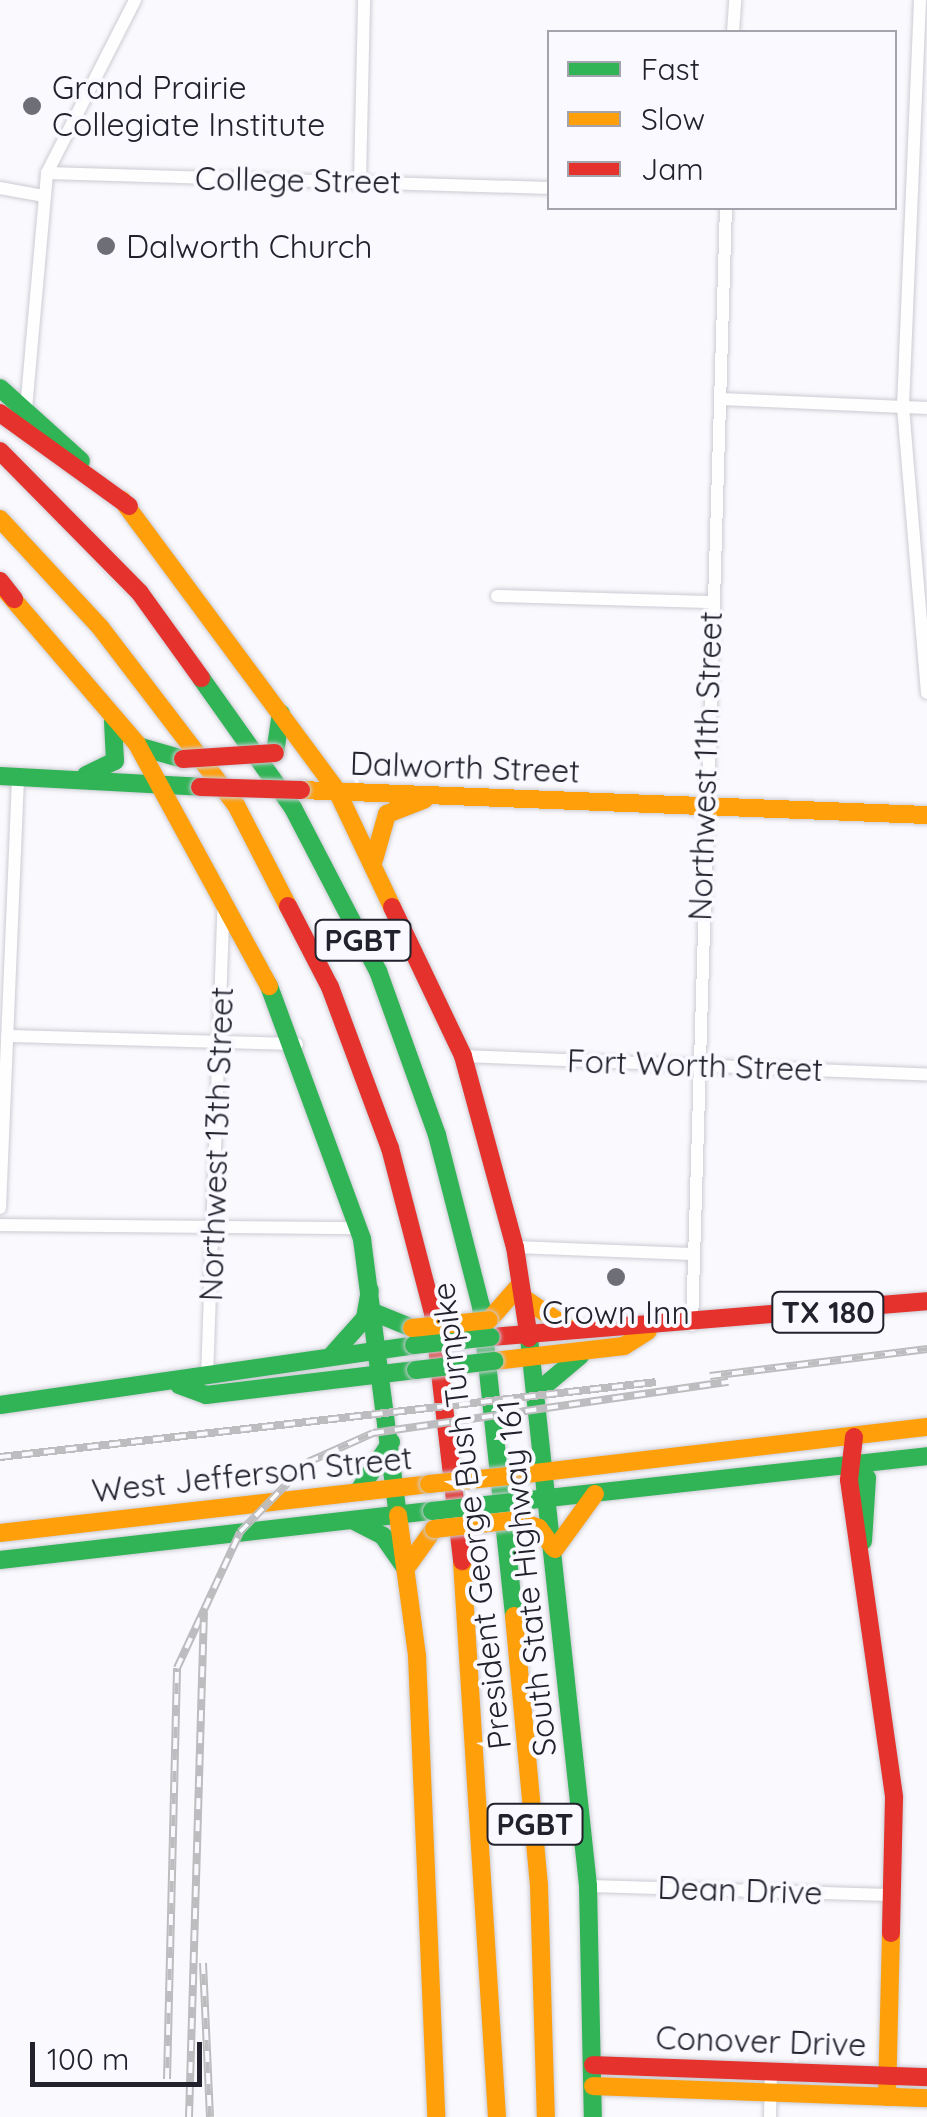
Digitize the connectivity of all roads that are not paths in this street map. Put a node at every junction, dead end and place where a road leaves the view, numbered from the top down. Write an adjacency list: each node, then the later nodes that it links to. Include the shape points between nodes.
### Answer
1 (135, 0): 6 (street)
2 (364, 0): 7 (street)
3 (735, 0): 5 (street)
4 (920, 0): 14 (street)
5 (733, 30)
6 (47, 173): 7 (street, College Street); 10 (street)
7 (360, 180): 9 (street, College Street)
8 (0, 188): 10 (street)
9 (547, 188)
10 (44, 196): 16 (street)
11 (726, 210): 13 (street, Northwest 11th Street)
12 (0, 388): 16 (main road)
13 (721, 400): 14 (street); 23 (street, Northwest 11th Street)
14 (903, 407): 15 (street); 24 (street)
15 (927, 408)
16 (26, 409): 19 (main road)
17 (0, 413): 19 (main road)
18 (0, 450): 101 (main road, President George Bush Turnpike / PGBT, via 140,593 294,808 378,972 437,1135 480,1306 508,1551 534,1811)
19 (129, 506): 25 (main road, South State Highway 161)
20 (0, 520): 100 (main road, President George Bush Turnpike / PGBT, via 100,628 236,806 330,987 390,1148 432,1313 461,1538)
21 (5, 589): 26 (main road)
22 (497, 596): 23 (street)
23 (711, 602): 33 (street, Northwest 11th Street)
24 (927, 693)
25 (278, 702): 27 (main road, bridge, via 285,730 275,753 184,759); 31 (main road, South State Highway 161)
26 (108, 712): 27 (main road); 29 (main road, via 115,760)
27 (136, 744): 30 (main road)
28 (9, 777): 29 (main road, Dalworth Street); 37 (street)
29 (71, 779): 30 (main road, Dalworth Street)
30 (163, 783): 31 (main road, Dalworth Street, bridge); 36 (main road)
31 (337, 791): 32 (main road, Dalworth Street); 35 (main road, South State Highway 161)
32 (442, 796): 33 (main road, Dalworth Street); 35 (main road, via 388,814)
33 (703, 807): 34 (main road, Dalworth Street); 42 (street, Northwest 11th Street)
34 (927, 815)
35 (374, 861): 41 (main road, South State Highway 161)
36 (224, 893): 39 (street, Northwest 13th Street); 40 (main road)
37 (5, 967): 38 (street)
38 (7, 1036): 39 (street); 44 (street)
39 (221, 1044): 40 (street); 48 (street, Northwest 13th Street)
40 (297, 1044): 47 (main road)
41 (463, 1056): 42 (street, Fort Worth Street); 49 (main road, South State Highway 161)
42 (696, 1064): 43 (street, Fort Worth Street); 50 (street, Northwest 11th Street)
43 (927, 1074)
44 (1, 1158): 45 (street)
45 (0, 1208)
46 (0, 1225): 48 (street)
47 (359, 1228): 48 (street, via 238,1222); 51 (main road)
48 (213, 1232): 65 (street, Northwest 13th Street)
49 (516, 1247): 50 (street); 52 (main road, South State Highway 161)
50 (692, 1254): 55 (street, Northwest 11th Street)
51 (370, 1290): 54 (main road); 63 (main road, via 365,1318)
52 (521, 1291): 56 (main road); 57 (main road); 59 (main road, South State Highway 161)
53 (927, 1301): 55 (main road, TX 180)
54 (373, 1312): 60 (main road); 62 (main road)
55 (692, 1325): 58 (main road, TX 180)
56 (490, 1328): 59 (main road, TX 180); 60 (main road, TX 180, bridge)
57 (568, 1328): 58 (main road, TX 180); 59 (main road, TX 180)
58 (648, 1330): 61 (main road, TX 180)
59 (529, 1333): 64 (main road, South State Highway 161)
60 (413, 1337): 62 (main road, TX 180)
61 (595, 1349): 64 (main road, TX 180); 68 (main road)
62 (378, 1350): 63 (main road, TX 180); 66 (main road)
63 (332, 1355): 65 (main road, TX 180)
64 (533, 1356): 66 (main road, TX 180, bridge); 68 (main road, South State Highway 161)
65 (207, 1369): 67 (main road, TX 180); 69 (street, Northwest 13th Street)
66 (382, 1374): 69 (main road, TX 180); 73 (main road)
67 (179, 1385): 69 (main road, TX 180); 70 (main road, TX 180)
68 (537, 1392): 76 (main road, South State Highway 161)
69 (206, 1396)
70 (0, 1405)
71 (927, 1427): 72 (main road, West Jefferson Street)
72 (854, 1437): 75 (main road); 76 (main road, West Jefferson Street)
73 (391, 1441): 77 (main road); 78 (main road)
74 (927, 1456): 75 (main road, West Jefferson Street)
75 (856, 1465): 79 (main road, West Jefferson Street); 90 (main road, via 867,1478 862,1541 894,1798)
76 (545, 1472): 77 (main road, West Jefferson Street, bridge); 80 (main road, South State Highway 161)
77 (396, 1488): 78 (main road, West Jefferson Street); 82 (main road)
78 (358, 1492): 85 (main road, West Jefferson Street)
79 (596, 1494): 80 (main road, West Jefferson Street); 86 (main road, via 567,1521)
80 (548, 1499): 81 (main road, West Jefferson Street); 86 (main road, South State Highway 161)
81 (514, 1511): 84 (main road, West Jefferson Street, bridge); 86 (main road, via 540,1528)
82 (400, 1515): 83 (main road, West Jefferson Street); 84 (main road, West Jefferson Street); 88 (main road)
83 (350, 1520): 87 (main road, West Jefferson Street); 88 (main road, via 383,1536)
84 (433, 1520): 88 (main road)
85 (0, 1532)
86 (554, 1551): 89 (main road, South State Highway 161)
87 (0, 1560)
88 (407, 1570): 99 (main road, via 431,1836)
89 (588, 1886): 90 (street, Dean Drive); 91 (main road, South State Highway 161)
90 (892, 1894): 93 (main road)
91 (593, 2065): 92 (main road, Conover Drive); 95 (main road, South State Highway 161)
92 (771, 2071): 93 (main road, Conover Drive); 96 (street)
93 (888, 2076): 94 (main road, Conover Drive); 97 (main road)
94 (927, 2078)
95 (594, 2086): 96 (main road, Conover Drive); 102 (main road, South State Highway 161)
96 (771, 2092): 97 (main road, Conover Drive); 103 (street)
97 (888, 2097): 98 (main road, Conover Drive)
98 (927, 2098)
99 (436, 2117)
100 (496, 2117)
101 (546, 2117)
102 (593, 2117)
103 (770, 2117)

